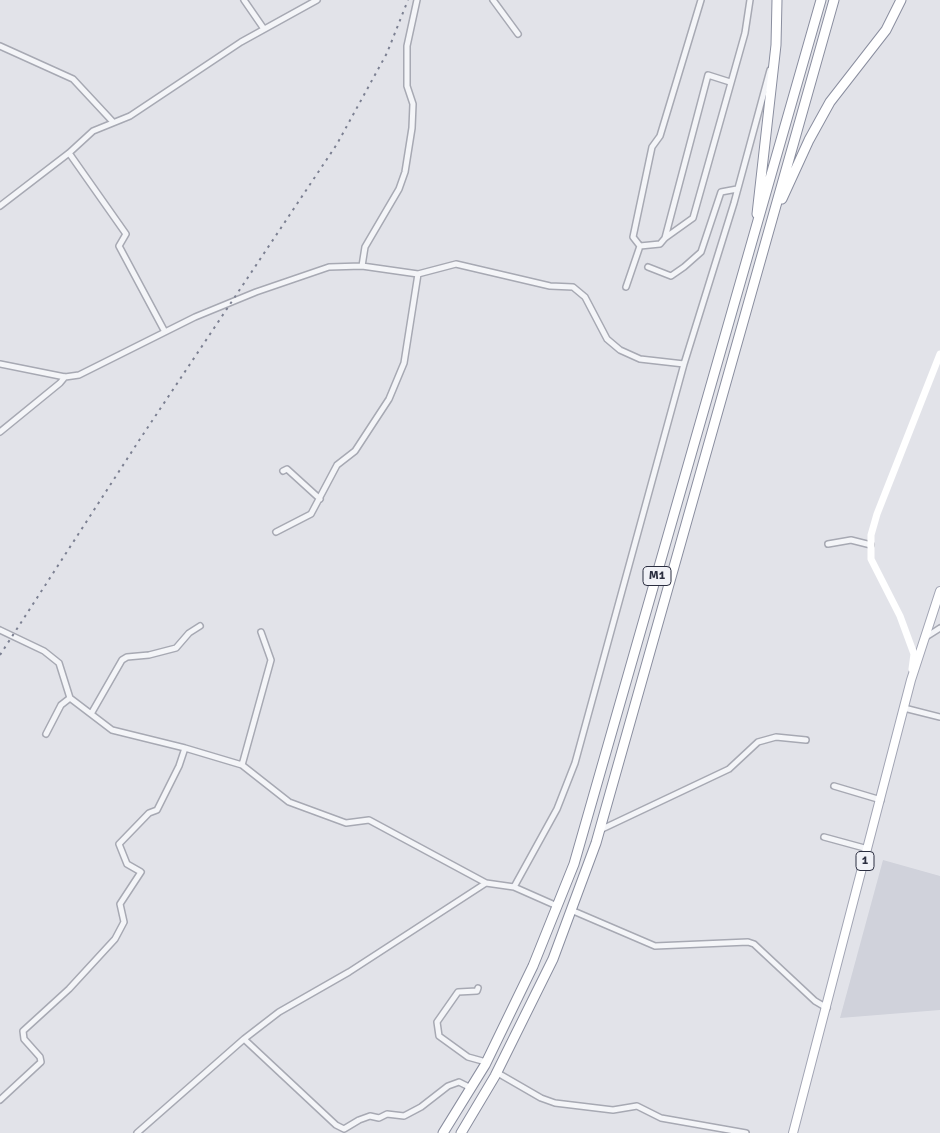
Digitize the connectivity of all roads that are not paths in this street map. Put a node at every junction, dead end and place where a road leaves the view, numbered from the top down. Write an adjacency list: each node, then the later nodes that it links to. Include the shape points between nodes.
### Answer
1 (244, 0): 11 (street)
2 (317, 0): 11 (street)
3 (417, 0): 24 (street, via 407,46 407,86 413,104 405,172 365,247)
4 (493, 0): 12 (street)
5 (702, 0): 23 (street, via 660,136 652,147 633,237)
6 (750, 0): 15 (street, via 745,33)
7 (777, 0): 13 (highway)
8 (822, 0): 22 (highway, M1)
9 (834, 0): 20 (highway, M1)
10 (901, 0): 20 (highway, via 886,30 830,102)
11 (264, 29): 16 (street, via 130,116)
12 (518, 34)
13 (776, 45): 18 (street); 22 (highway)
14 (0, 46): 16 (street, via 73,79)
15 (730, 82): 21 (street, via 693,218); 21 (street, via 708,75)
16 (112, 122): 17 (street, via 93,130)
17 (69, 153): 19 (street); 28 (street, via 126,234 119,246)
18 (737, 189): 25 (street, via 721,192 701,252 684,267 671,276); 31 (street)
19 (0, 206)
20 (769, 229): 56 (highway, M1)
21 (665, 238): 23 (street, via 660,244)
22 (754, 241): 61 (highway, M1, via 574,864)
23 (640, 246): 27 (street)
24 (362, 266): 26 (street); 28 (street, via 329,267 294,278)
25 (648, 267)
26 (418, 274): 31 (street, via 456,264 550,286 572,287 586,296 607,339 620,350 640,358); 35 (street, via 407,346 397,383 355,451 337,465 327,480)
27 (626, 287)
28 (166, 332): 32 (street, via 79,375)
29 (940, 354): 38 (street, via 877,514)
30 (0, 364): 32 (street)
31 (684, 364): 60 (street, via 575,763 557,809)
32 (65, 377): 33 (street)
33 (0, 432)
34 (282, 471): 35 (street, via 287,470)
35 (320, 499): 36 (street, via 311,514)
36 (276, 532)
37 (828, 544): 38 (street, via 851,540)
38 (871, 545): 45 (street, via 871,559 900,616 914,654)
39 (940, 591): 44 (main road, 1)
40 (200, 626): 48 (street, via 176,648 122,660)
41 (940, 628): 44 (street)
42 (0, 630): 46 (street, via 44,651 59,663)
43 (262, 632): 53 (street, via 271,660)
44 (925, 638): 45 (main road, 1)
45 (911, 680): 47 (main road, 1)
46 (70, 698): 48 (street); 50 (street, via 62,705)
47 (904, 708): 49 (street); 55 (main road, 1)
48 (91, 714): 52 (street, via 112,730)
49 (940, 717)
50 (46, 734)
51 (806, 740): 56 (street, via 776,737 758,742 729,769)
52 (185, 748): 53 (street); 69 (street, via 157,810 149,813 119,844 127,864 141,872 120,904 124,922 114,940 24,1031 24,1039 41,1062)
53 (242, 765): 59 (street, via 289,802 346,823 369,820)
54 (834, 786): 55 (street)
55 (880, 800): 58 (main road, 1)
56 (600, 830): 62 (highway, M1)
57 (824, 837): 58 (street)
58 (868, 849): 64 (main road, 1)
59 (486, 883): 60 (street); 65 (street, via 349,972 278,1012)
60 (514, 887): 61 (street)
61 (557, 906): 66 (highway, M1, via 533,966)
62 (571, 910): 64 (street, via 655,946 754,944 815,1001); 67 (highway, M1, via 553,959)
63 (478, 988): 66 (street, via 476,991 458,992 437,1022 439,1036 468,1057)
64 (827, 1008): 74 (main road, 1)
65 (244, 1039): 68 (street, via 336,1126 344,1129 370,1116 404,1116 459,1082); 70 (street)
66 (486, 1062): 68 (highway, M1)
67 (496, 1072): 72 (highway, M1); 73 (street, via 555,1103 614,1110 637,1106 662,1118)
68 (471, 1088): 71 (highway, M1)
69 (0, 1100)
70 (137, 1133)
71 (443, 1133)
72 (460, 1133)
73 (746, 1133)
74 (793, 1133)

